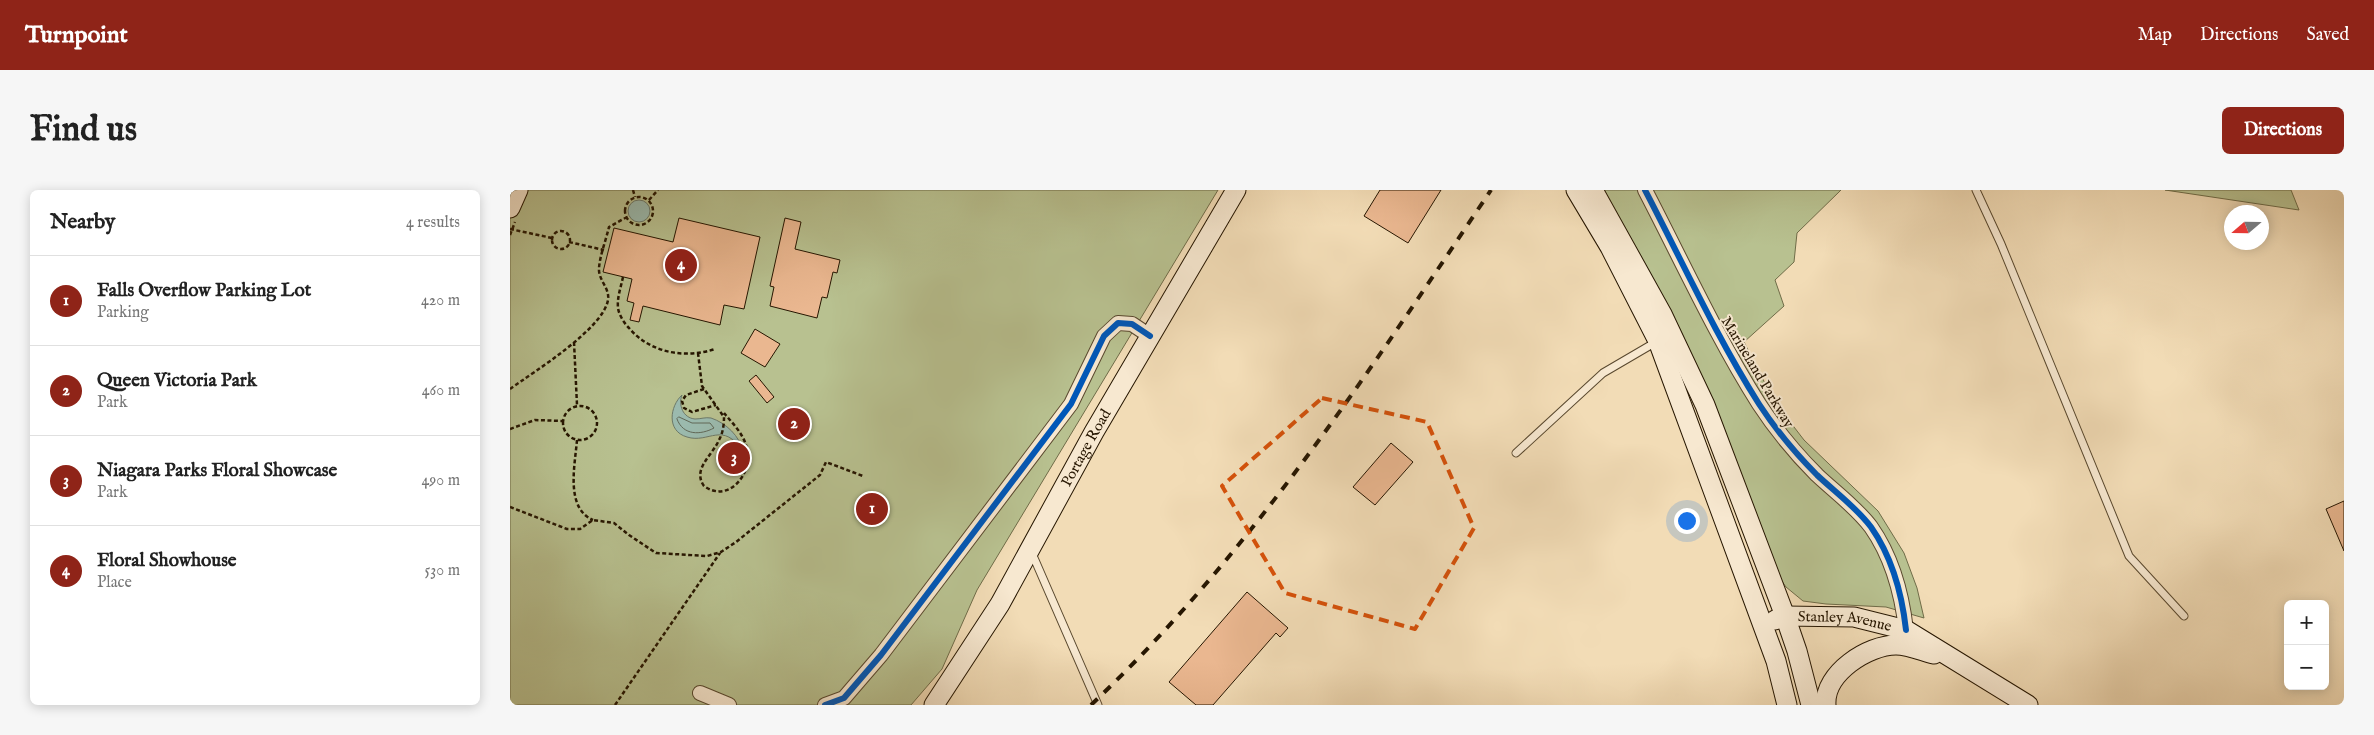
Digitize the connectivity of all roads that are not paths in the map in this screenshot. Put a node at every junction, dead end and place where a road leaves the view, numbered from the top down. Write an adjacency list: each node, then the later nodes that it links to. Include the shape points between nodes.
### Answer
1 (518, 190): 7 (main road)
2 (1236, 190): 8 (main road, Portage Road)
3 (1576, 190): 9 (main road, via 1629,282)
4 (1593, 190): 12 (main road, via 1662,314 1697,387)
5 (1645, 190): 15 (street, Marineland Parkway, via 1728,349 1774,426 1801,459 1860,514 1878,538 1900,592)
6 (1976, 190): 13 (lane, via 2129,556)
7 (510, 208)
8 (1150, 336): 11 (main road, Portage Road); 19 (street, via 1132,324 1118,323 1104,336 1065,412 881,655 844,698)
9 (1658, 341): 10 (lane, via 1603,373); 14 (main road)
10 (1516, 453)
11 (1030, 548): 20 (main road, Portage Road, via 1000,604); 21 (lane)
12 (1785, 616): 14 (main road, Stanley Avenue); 15 (main road, Stanley Avenue, via 1854,617); 23 (main road)
13 (2184, 616)
14 (1762, 625): 22 (main road)
15 (1906, 630): 16 (main road, Stanley Avenue)
16 (1955, 659): 24 (main road, via 1898,644 1878,647 1856,656 1835,678 1825,700); 25 (main road, Stanley Avenue)
17 (700, 693): 18 (street)
18 (729, 705)
19 (825, 705)
20 (934, 705)
21 (1098, 705)
22 (1788, 705)
23 (1811, 705)
24 (1826, 705)
25 (2028, 705)

